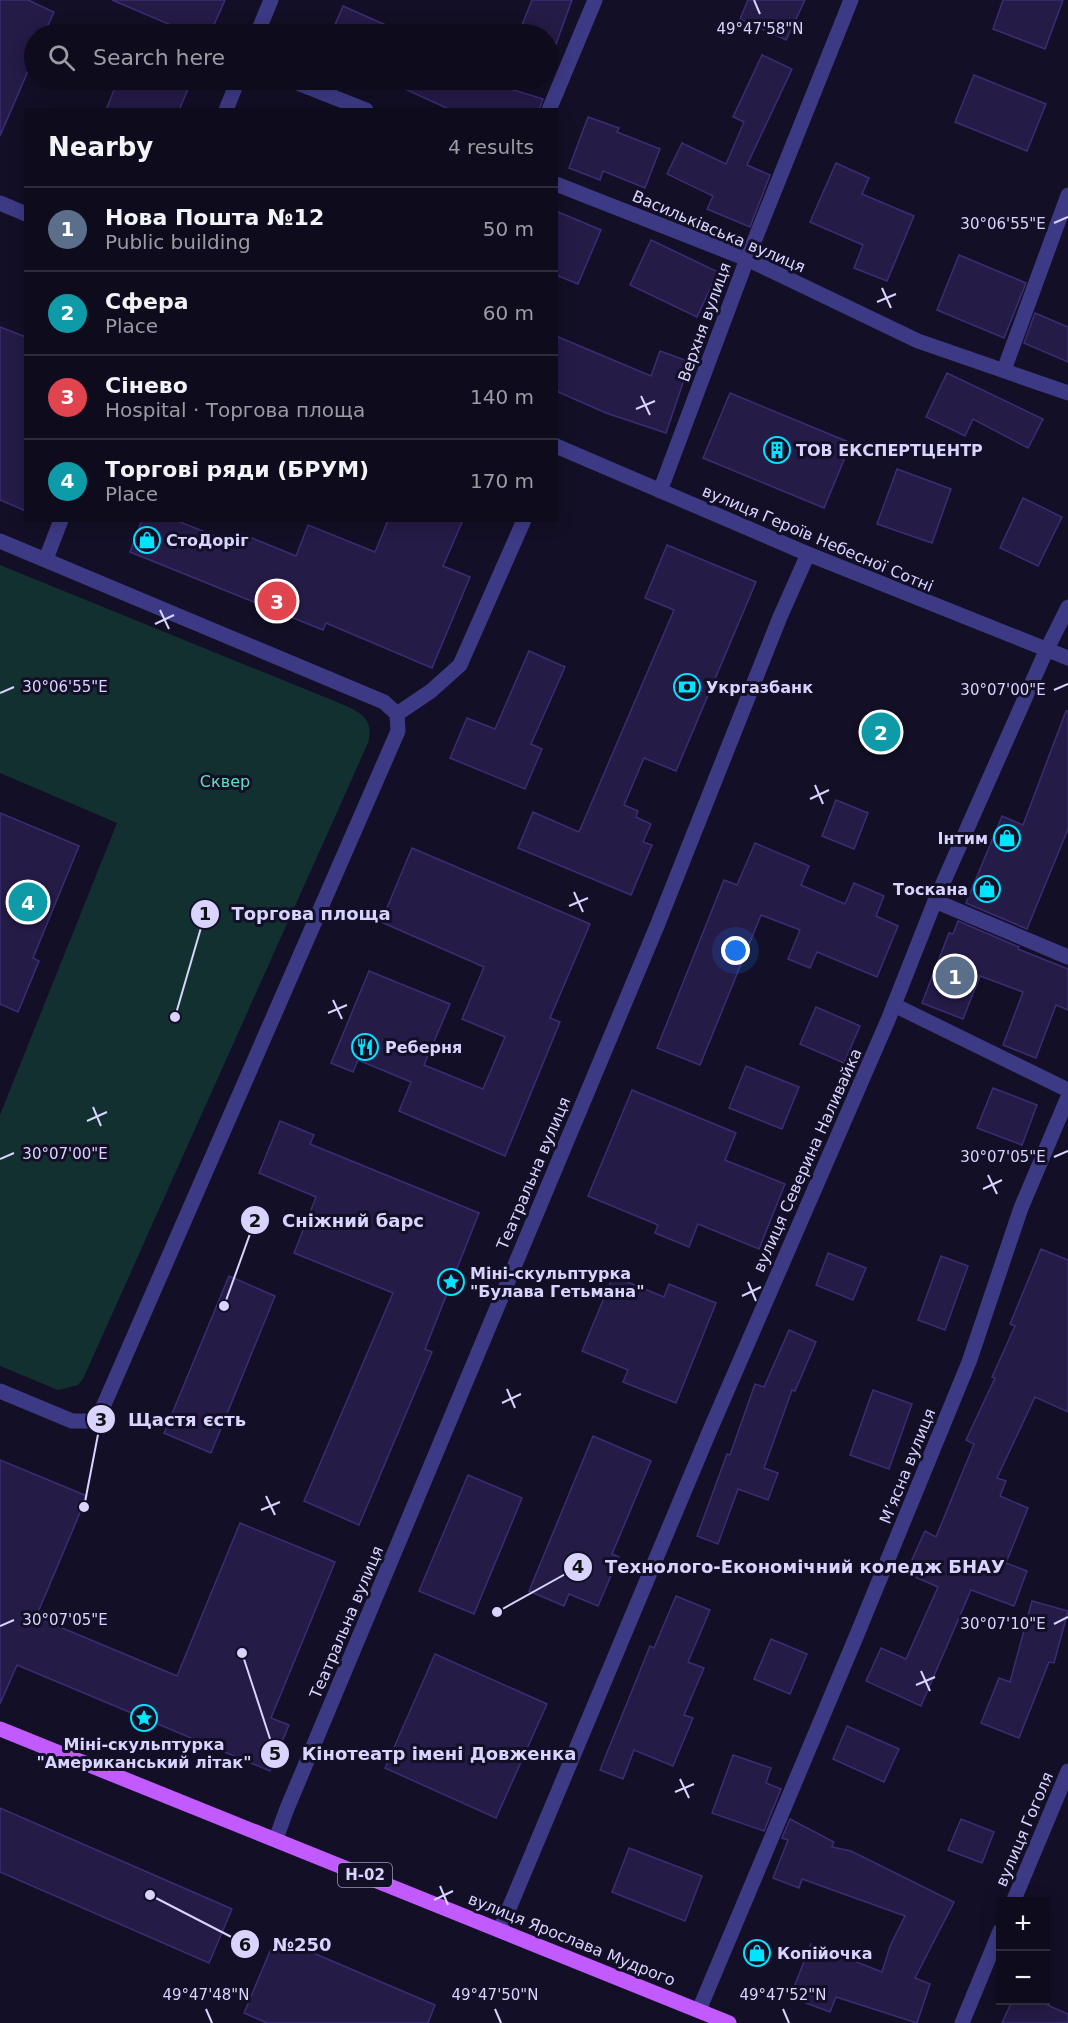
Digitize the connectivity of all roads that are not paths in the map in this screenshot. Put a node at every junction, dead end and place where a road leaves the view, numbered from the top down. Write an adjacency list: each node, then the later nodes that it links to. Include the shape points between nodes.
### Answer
1 (272, 0): 4 (street)
2 (595, 0): 5 (street)
3 (851, 0): 16 (street, Верхня вулиця)
4 (261, 24)
5 (558, 88)
6 (234, 90): 9 (street)
7 (315, 90): 10 (street)
8 (557, 90): 11 (street)
9 (227, 108)
10 (361, 108)
11 (550, 108)
12 (558, 185): 16 (street, Васильківська вулиця)
13 (1068, 195): 17 (street)
14 (0, 203): 15 (street)
15 (24, 213)
16 (747, 259): 17 (street, Васильківська вулиця, via 918,341); 20 (street, Верхня вулиця)
17 (1004, 370): 18 (street, Васильківська вулиця)
18 (1068, 393)
19 (558, 447): 20 (street, вулиця Героїв Небесної Сотні)
20 (660, 491): 24 (street, вулиця Героїв Небесної Сотні)
21 (60, 522): 25 (street)
22 (523, 522): 29 (street, via 460,665)
23 (0, 541): 25 (street)
24 (808, 554): 27 (street, вулиця Героїв Небесної Сотні); 38 (street, Театральна вулиця)
25 (45, 559): 29 (street, via 384,702)
26 (1068, 607): 27 (street, вулиця Северина Наливайка)
27 (1046, 651): 28 (street, вулиця Героїв Небесної Сотні); 30 (street, вулиця Северина Наливайка)
28 (1068, 658)
29 (397, 714): 35 (street, via 398,731 103,1407 91,1421 72,1421)
30 (935, 901): 31 (street); 32 (street, вулиця Северина Наливайка)
31 (1068, 957)
32 (894, 1005): 33 (street); 40 (street, вулиця Северина Наливайка, via 714,1419)
33 (1068, 1090)
34 (1068, 1097): 42 (street, Мʼясна вулиця, via 1021,1208 969,1362)
35 (0, 1391)
36 (0, 1729): 38 (main road, вулиця Ярослава Мудрого / Н-02)
37 (1068, 1771): 39 (street, вулиця Гоголя)
38 (276, 1839): 40 (main road, вулиця Ярослава Мудрого / Н-02)
39 (1015, 1897)
40 (500, 1930): 42 (main road, вулиця Ярослава Мудрого / Н-02)
41 (996, 1941): 44 (street)
42 (699, 2010): 43 (main road, вулиця Ярослава Мудрого / Н-02)
43 (729, 2023)
44 (962, 2023)

